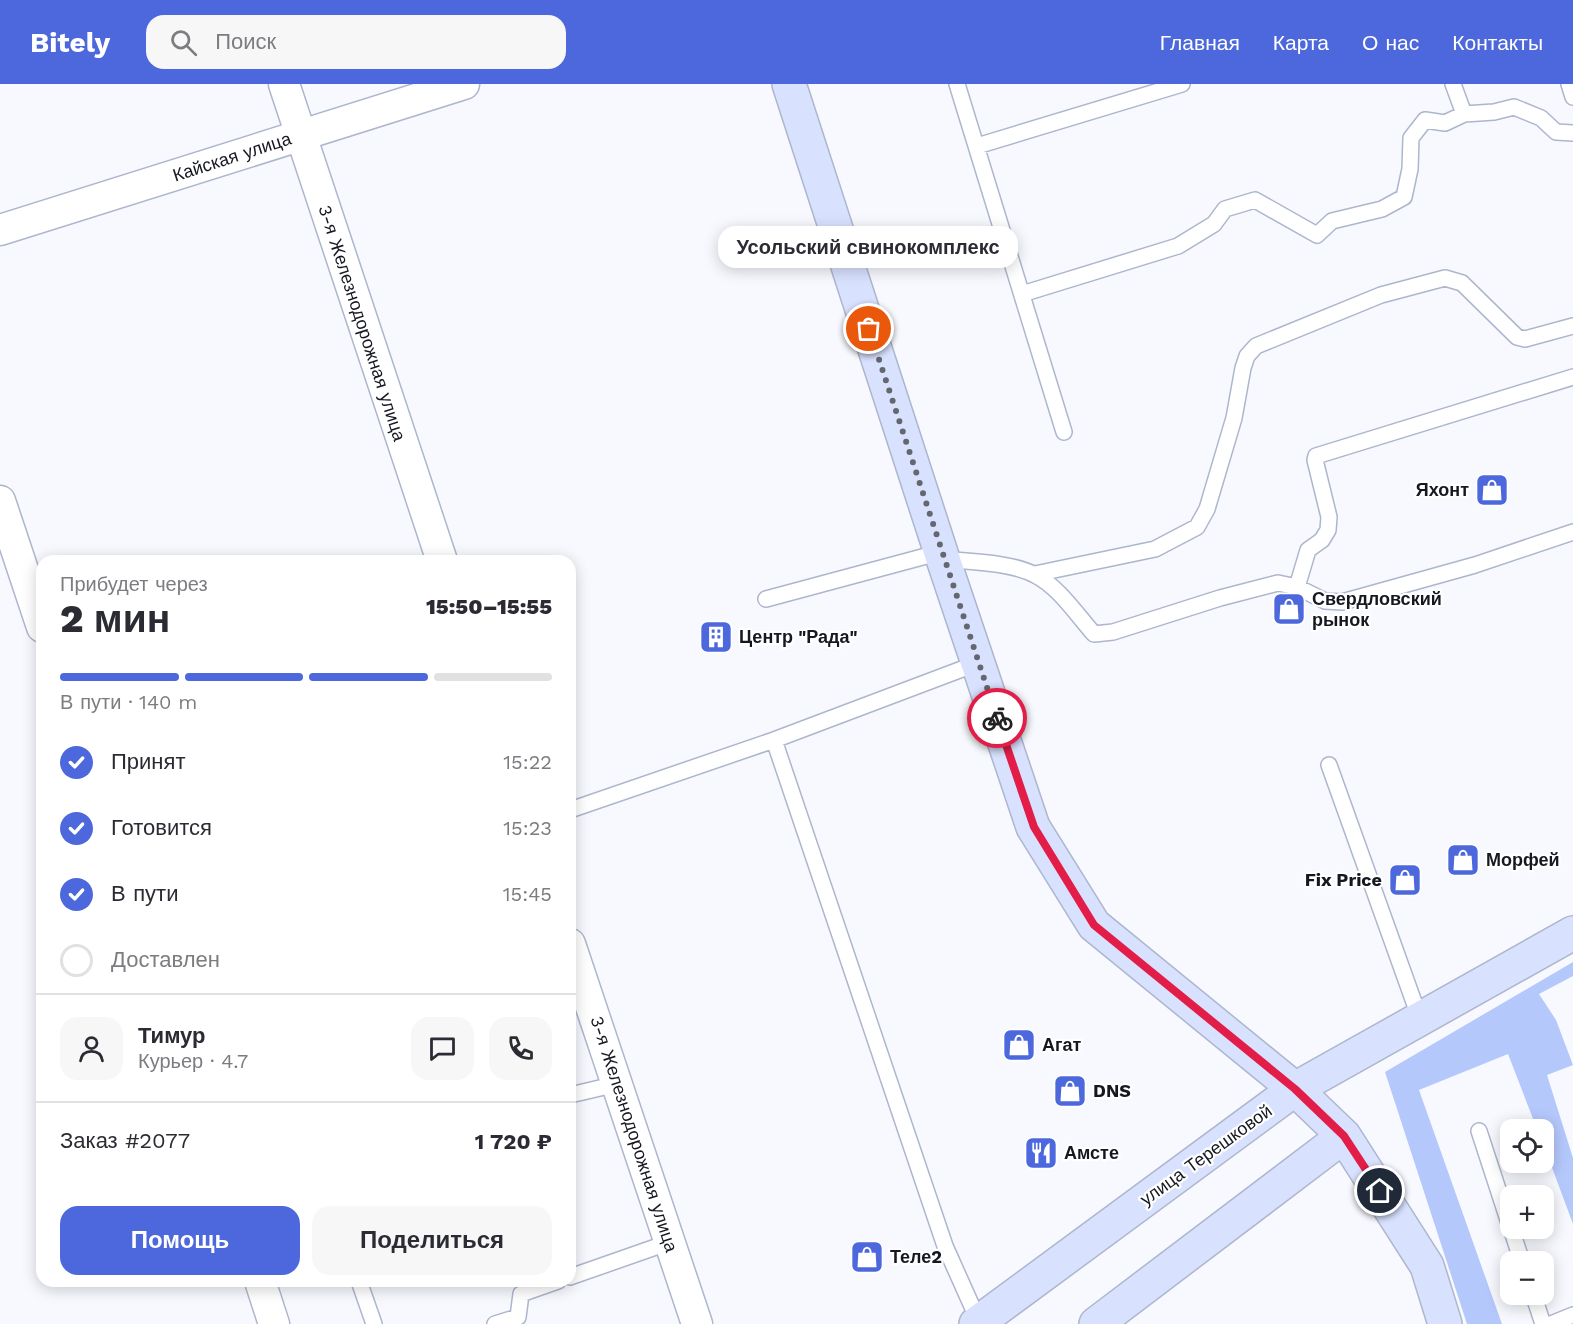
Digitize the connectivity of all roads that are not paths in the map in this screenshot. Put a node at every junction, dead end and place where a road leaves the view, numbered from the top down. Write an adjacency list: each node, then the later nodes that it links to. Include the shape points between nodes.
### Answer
1 (284, 84): 11 (street, 3-я Железнодорожная улица)
2 (464, 84): 11 (street, Кайская улица)
3 (789, 84): 21 (main road)
4 (957, 84): 12 (lane)
5 (1182, 84): 12 (lane)
6 (1453, 84): 9 (lane)
7 (1569, 84): 8 (lane)
8 (1573, 97)
9 (1464, 114): 10 (lane, via 1514,106 1541,118 1556,132); 14 (lane, via 1445,123 1425,120 1411,138 1404,197 1382,209 1332,221 1317,235 1255,200 1226,209 1214,224 1178,246)
10 (1573, 133)
11 (300, 135): 13 (street, Кайская улица); 20 (street, 3-я Железнодорожная улица)
12 (977, 146): 14 (lane)
13 (0, 230)
14 (1022, 294): 17 (lane)
15 (1573, 326): 22 (lane, via 1525,339 1516,337 1462,283 1445,278 1381,295 1257,346 1247,356 1243,368 1234,418 1207,509 1197,527 1155,549)
16 (1573, 376): 23 (lane, via 1316,456 1329,517 1328,530 1308,550)
17 (1064, 432)
18 (0, 501): 25 (street)
19 (1573, 532): 23 (lane, via 1475,565 1342,602 1325,601)
20 (440, 555)
21 (942, 555): 22 (lane); 24 (lane); 26 (main road)
22 (1035, 574): 23 (lane, via 1051,585 1094,634 1278,583)
23 (1297, 587)
24 (766, 599)
25 (36, 609)
26 (978, 663): 27 (lane); 34 (main road, via 1034,827 1094,925)
27 (774, 740): 29 (lane); 46 (lane, via 945,1246)
28 (1329, 765): 32 (lane)
29 (576, 808)
30 (1573, 933): 32 (main road, улица Терешковой)
31 (576, 962): 33 (street, 3-я Железнодорожная улица)
32 (1420, 1019): 34 (main road, улица Терешковой)
33 (617, 1084): 35 (lane); 39 (street, 3-я Железнодорожная улица)
34 (1295, 1089): 37 (main road); 46 (main road, улица Терешковой)
35 (576, 1094)
36 (1479, 1131): 38 (lane)
37 (1344, 1136): 51 (main road); 52 (main road, via 1427,1266)
38 (1500, 1194)
39 (670, 1242): 40 (lane); 50 (street, 3-я Железнодорожная улица)
40 (576, 1275)
41 (262, 1287): 47 (street)
42 (361, 1287): 48 (lane)
43 (541, 1287): 49 (lane, via 521,1294 518,1317)
44 (1537, 1305): 53 (lane)
45 (1573, 1315): 54 (lane)
46 (977, 1323)
47 (274, 1324)
48 (374, 1324)
49 (495, 1324)
50 (697, 1324)
51 (1096, 1324)
52 (1445, 1324)
53 (1543, 1324)
54 (1551, 1324)

